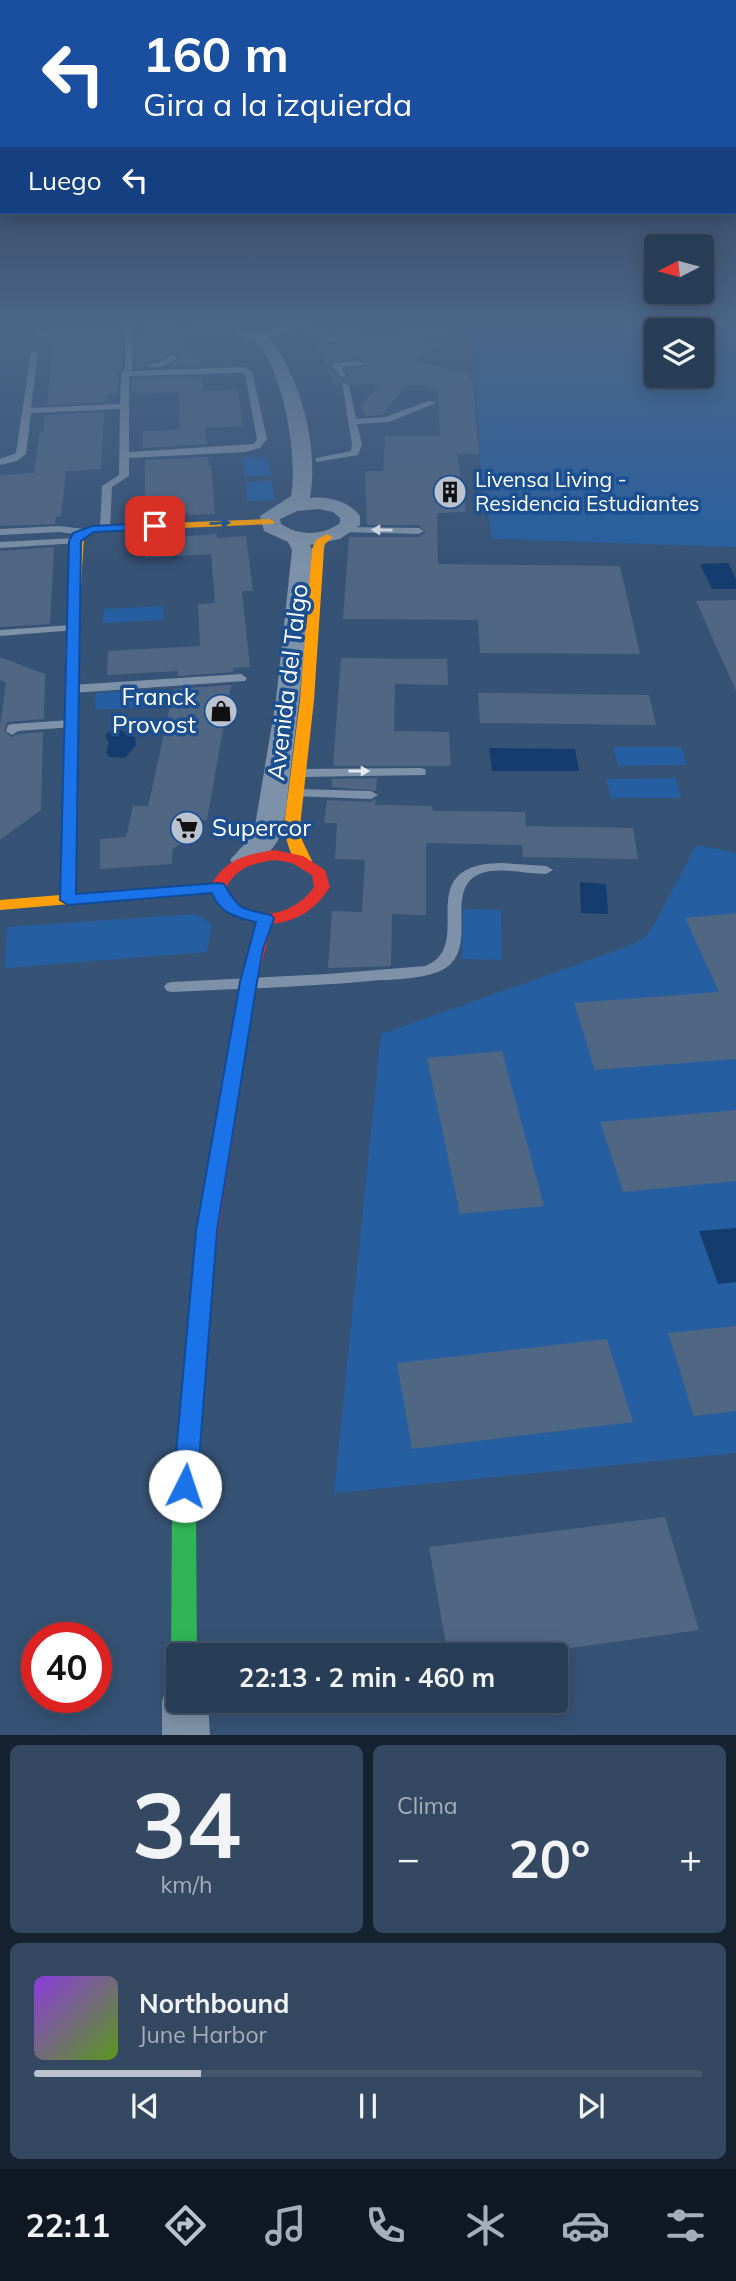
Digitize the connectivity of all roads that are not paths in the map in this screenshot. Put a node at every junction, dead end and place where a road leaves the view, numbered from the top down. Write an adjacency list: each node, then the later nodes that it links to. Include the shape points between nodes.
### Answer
1 (125, 406): 11 (lane)
2 (27, 407): 9 (lane)
3 (106, 407): 9 (lane)
4 (256, 407): 11 (lane, via 262,439 257,446)
5 (293, 407): 14 (street, via 304,478 300,498)
6 (308, 407): 12 (street)
7 (350, 407): 10 (lane)
8 (421, 407): 10 (lane, via 386,420)
9 (27, 411): 13 (lane, via 21,454)
10 (353, 422): 12 (lane, via 355,453)
11 (124, 455): 17 (lane, via 124,475 107,486)
12 (319, 460): 15 (street, via 323,491)
13 (0, 462)
14 (293, 505): 15 (street); 16 (street, via 275,512)
15 (331, 505): 20 (street, via 350,516 350,525)
16 (269, 522): 17 (street, one-way to 16); 22 (street, via 277,531)
17 (105, 528): 21 (street)
18 (419, 531): 20 (lane, one-way to 20)
19 (0, 532): 21 (lane, via 59,529)
20 (336, 533): 22 (street); 33 (street, Avenida del Talgo, via 320,542 318,550)
21 (79, 536): 23 (lane); 24 (lane); 25 (street)
22 (296, 538): 36 (street, Avenida del Talgo, via 302,550 301,569 269,826 264,840)
23 (0, 539)
24 (0, 545)
25 (72, 628): 26 (lane); 28 (street)
26 (0, 633)
27 (241, 678): 28 (lane)
28 (70, 689): 30 (street)
29 (14, 717): 30 (lane, via 14,721)
30 (70, 721): 31 (lane); 40 (street)
31 (12, 731)
32 (420, 772): 33 (lane, one-way to 32)
33 (299, 773): 34 (street, Avenida del Talgo)
34 (296, 793): 35 (lane); 37 (street, Avenida del Talgo, via 292,826)
35 (371, 795)
36 (244, 860): 37 (street, via 275,855); 39 (street, via 225,874)
37 (303, 860): 42 (street, via 323,878 318,900 292,916)
38 (546, 870): 43 (lane, via 479,869 463,877 455,894 452,951 442,964 420,971 320,981)
39 (218, 888): 40 (street); 42 (street, via 231,908)
40 (68, 900): 41 (street)
41 (0, 905)
42 (265, 919): 43 (street)
43 (248, 982): 44 (lane); 45 (street, via 207,1231 184,1513)
44 (172, 987)
45 (184, 1643)
46 (185, 1713): 47 (street)
47 (186, 1735)

